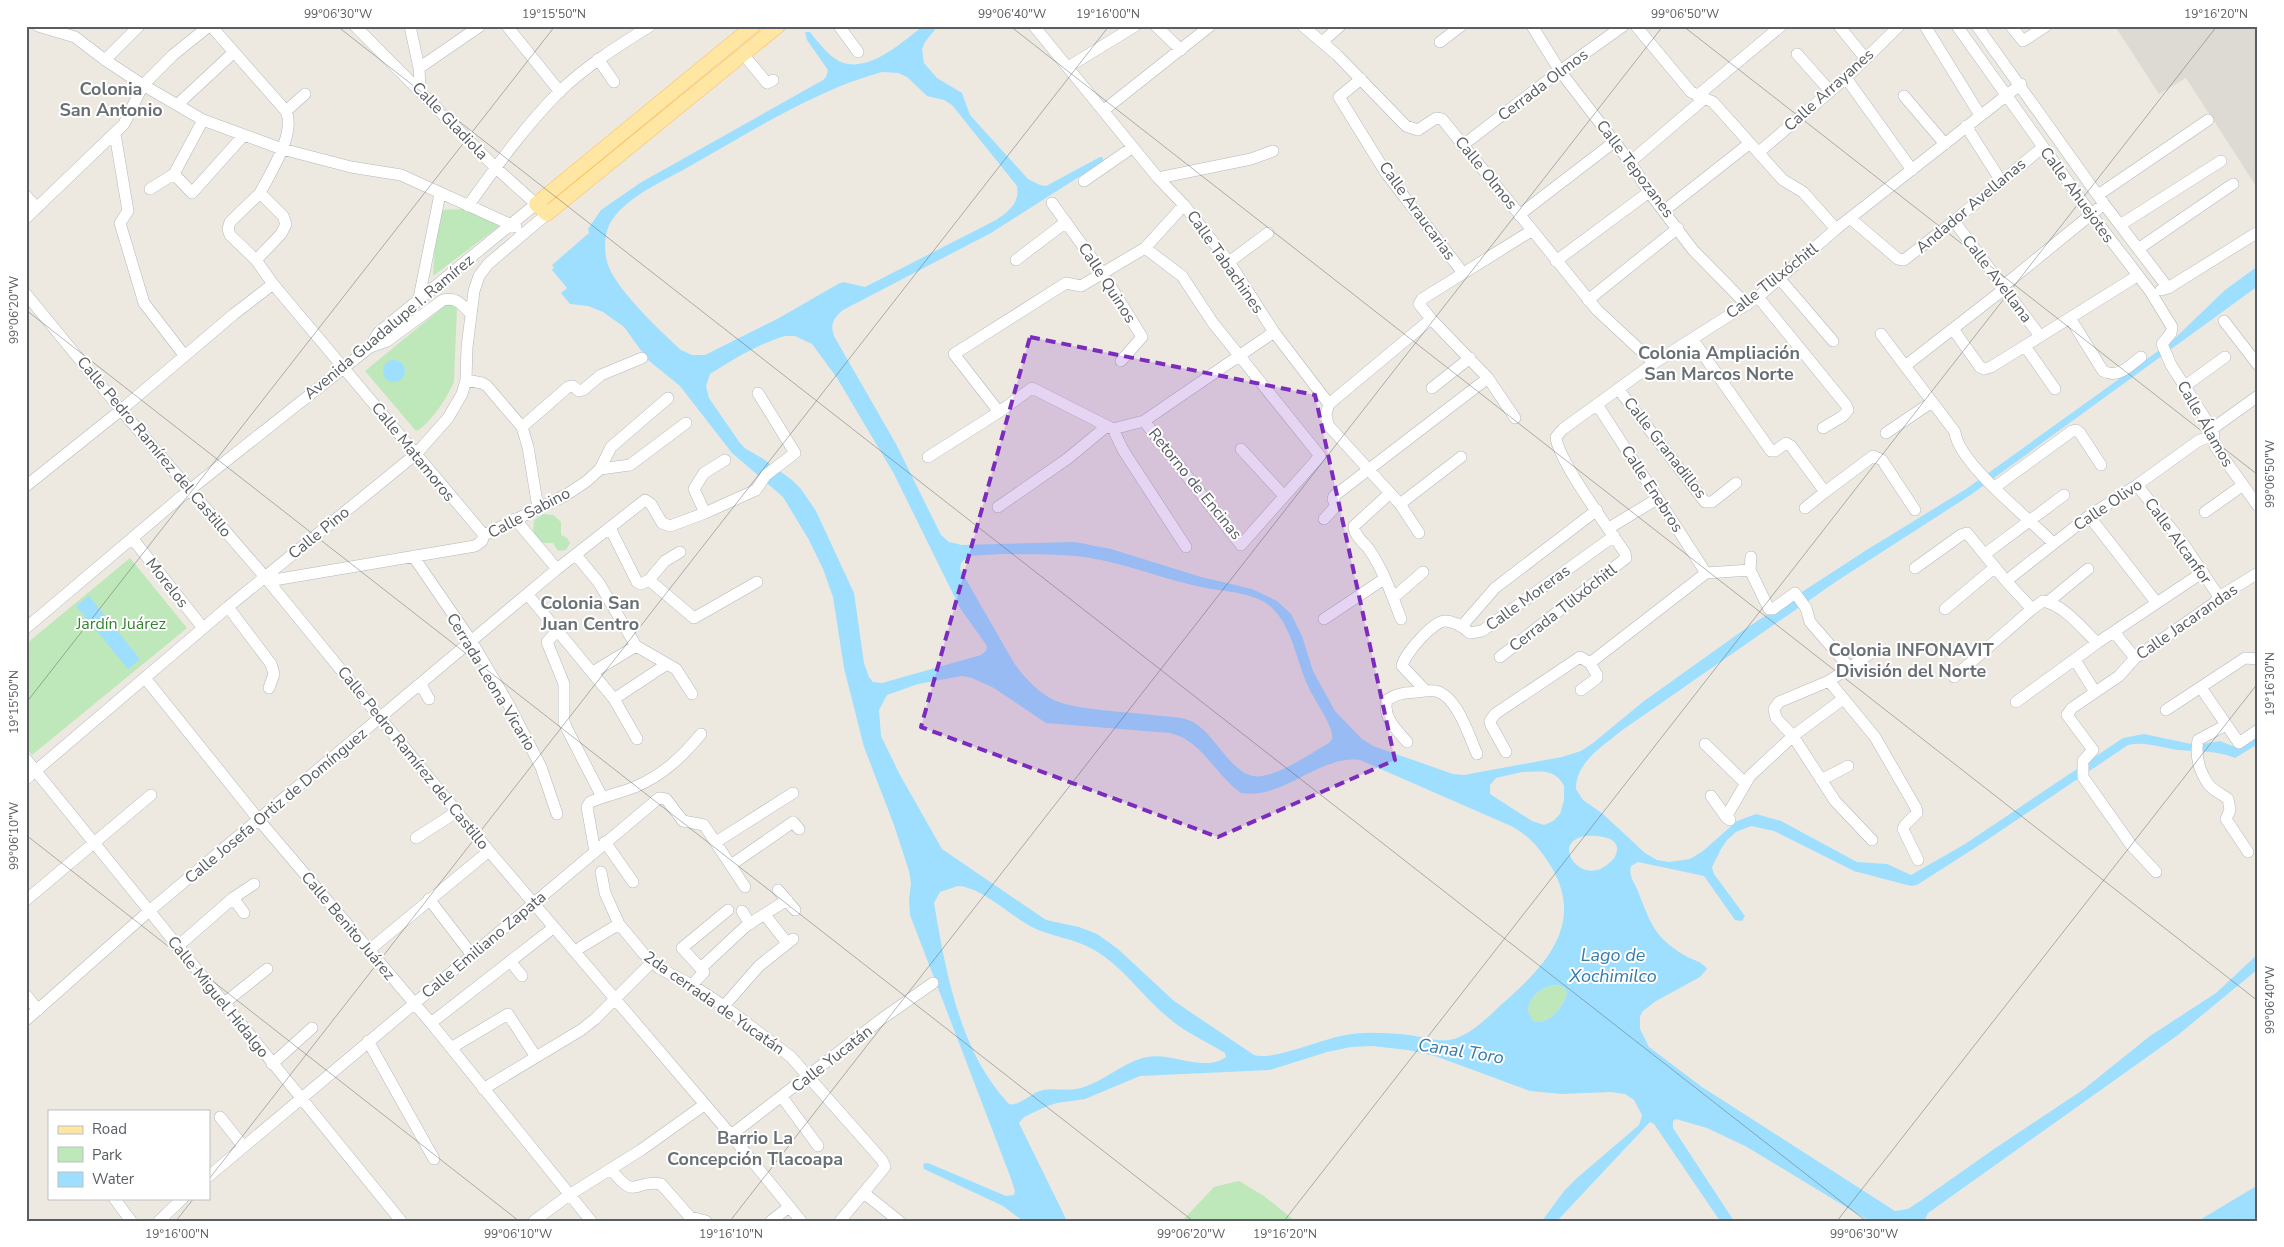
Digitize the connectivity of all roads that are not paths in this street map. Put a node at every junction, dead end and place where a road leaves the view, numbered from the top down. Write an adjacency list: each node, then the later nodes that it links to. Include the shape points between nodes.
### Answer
1 (38, 26): 31 (street)
2 (82, 26): 31 (street)
3 (139, 26): 41 (street)
4 (210, 26): 35 (street); 50 (street, via 173,55)
5 (355, 26): 51 (street, Calle Gladiola)
6 (410, 26): 43 (street)
7 (480, 26): 43 (street)
8 (507, 26): 52 (street)
9 (650, 26): 40 (street)
10 (753, 26): 92 (main road, Avenida Guadalupe I. Ramírez)
11 (778, 26): 37 (main road)
12 (839, 26): 36 (street)
13 (1034, 26): 42 (street, Calle Tabachines)
14 (1135, 26): 42 (street)
15 (1156, 26): 34 (street)
16 (1210, 26): 34 (street)
17 (1303, 26): 32 (street, Calle Olmos)
18 (1340, 26): 32 (street)
19 (1461, 26): 33 (street)
20 (1532, 26): 44 (street, Calle Tepozanes)
21 (1623, 26): 44 (street, Cerrada Olmos)
22 (1781, 26): 57 (street)
23 (1839, 26): 39 (street)
24 (1899, 26): 39 (street, Calle Arrayanes)
25 (1925, 26): 61 (street)
26 (1958, 26): 55 (street, Calle Ahuejotes)
27 (1977, 26): 49 (street, Calle Ahuejotes)
28 (2011, 26): 29 (street, via 2023,41)
29 (2046, 26)
30 (1638, 27): 57 (street, via 1691,92)
31 (75, 37): 41 (street)
32 (1322, 42): 46 (street, Calle Olmos)
33 (1440, 42)
34 (1182, 50): 59 (street)
35 (234, 52): 58 (street); 60 (street)
36 (858, 52)
37 (743, 54): 47 (street, via 767,83); 97 (main road)
38 (1797, 54): 53 (street)
39 (1865, 58): 45 (street, Calle Arrayanes)
40 (598, 59): 48 (street); 52 (street)
41 (105, 60): 50 (street)
42 (1068, 67): 59 (street, Calle Tabachines)
43 (419, 68): 51 (street)
44 (1560, 71): 67 (street, Calle Tepozanes); 70 (street, Cerrada Olmos)
45 (1846, 78): 53 (street, Calle Arrayanes); 79 (street)
46 (1361, 79): 70 (street, Calle Olmos, via 1406,126 1418,130 1436,118 1442,119); 118 (street, Calle Araucarias, via 1339,97 1386,173)
47 (773, 80)
48 (614, 82)
49 (2021, 84): 55 (street, Calle Tlilxóchitl); 90 (street, Calle Ahuejotes)
50 (143, 85): 58 (street); 65 (street, via 124,124)
51 (420, 90): 78 (street, Calle Gladiola)
52 (560, 92): 78 (street)
53 (1830, 92): 75 (street, Calle Arrayanes)
54 (304, 94): 60 (street)
55 (2006, 95): 61 (street, Calle Tlilxóchitl); 72 (street, Calle Ahuejotes)
56 (1904, 96): 69 (street)
57 (1701, 97): 68 (street, via 1713,102); 76 (street)
58 (178, 105): 62 (street)
59 (1104, 110): 71 (street, Calle Tabachines)
60 (286, 111): 73 (street, via 290,119)
61 (1980, 115): 64 (street, Calle Tlilxóchitl)
62 (203, 120): 66 (street); 80 (street)
63 (2208, 120): 90 (street)
64 (1966, 126): 69 (street, Calle Tlilxóchitl); 82 (street)
65 (115, 134): 95 (street); 143 (street, via 128,211 120,223 144,304)
66 (243, 136): 73 (street); 80 (street, via 192,193)
67 (1614, 142): 76 (street, Calle Tepozanes); 99 (street)
68 (1750, 143): 75 (street); 96 (street)
69 (1944, 144): 79 (street, Calle Tlilxóchitl)
70 (1463, 145): 99 (street, Calle Olmos)
71 (1133, 147): 81 (street, Calle Tabachines); 83 (street)
72 (2043, 147): 82 (street, Andador Avellanas); 98 (street, Calle Ahuejotes)
73 (282, 149): 87 (street); 88 (street, via 351,167 401,175)
74 (1272, 151): 81 (street, via 1251,159)
75 (1759, 152): 107 (street, via 1783,180 1803,192)
76 (1630, 162): 86 (street, Calle Tepozanes)
77 (2221, 162): 105 (street)
78 (496, 168): 92 (street, Calle Gladiola); 94 (street)
79 (1912, 170): 101 (street, Calle Tlilxóchitl)
80 (174, 174): 85 (street)
81 (1158, 178): 93 (street, Calle Tabachines)
82 (2001, 180): 103 (street, Andador Avellanas)
83 (1084, 181)
84 (2233, 184): 113 (street)
85 (150, 189)
86 (1649, 192): 96 (street, Calle Tepozanes); 116 (street)
87 (260, 193): 114 (street, via 283,216 286,224 281,234); 114 (street, Calle Matamoros, via 230,222 228,229 230,235)
88 (440, 194): 94 (street); 128 (street)
89 (26, 196): 95 (street)
90 (2101, 199): 98 (street); 105 (street, Calle Ahuejotes)
91 (1052, 203): 102 (street, Calle Quinos)
92 (536, 204): 97 (main road, Calle Gladiola); 104 (street, Avenida Guadalupe I. Ramírez)
93 (1184, 205): 112 (street); 117 (street, Calle Tabachines)
94 (468, 206): 104 (street)
95 (37, 208): 100 (street)
96 (1665, 210): 106 (street, Calle Tepozanes)
97 (547, 214): 111 (street)
98 (2091, 214): 120 (street, Calle Ahuejotes); 123 (street)
99 (1519, 215): 108 (street, Calle Olmos)
100 (26, 218)
101 (1851, 219): 103 (street, Andador Avellanas, via 1898,259 1904,260); 107 (street, Calle Tlilxóchitl)
102 (1066, 222): 115 (street); 119 (street, Calle Quinos)
103 (1954, 222): 123 (street, Calle Avellana)
104 (512, 224): 111 (street); 128 (street, Avenida Guadalupe I. Ramírez)
105 (2120, 225): 113 (street, Calle Ahuejotes)
106 (1678, 228): 129 (street); 130 (street, Calle Tepozanes, via 1693,250)
107 (1836, 229): 121 (street, Calle Tlilxóchitl)
108 (1531, 231): 116 (street, Calle Olmos); 118 (street)
109 (2258, 232): 124 (street)
110 (1268, 233): 117 (street)
111 (523, 234): 131 (street, Calle Pino, via 479,276)
112 (1146, 248): 119 (street); 144 (street, via 1182,276 1212,322)
113 (2138, 248): 124 (street, Calle Ahuejotes)
114 (256, 260): 122 (street, Calle Matamoros)
115 (1016, 260)
116 (1556, 261): 129 (street, Calle Olmos)
117 (1229, 262): 136 (street, Calle Tabachines)
118 (1463, 272): 133 (street, via 1422,299 1419,304)
119 (1103, 274): 149 (street, Calle Quinos, via 1142,337); 168 (street, via 1081,286 1066,283 954,354)
120 (2137, 276): 125 (street, Calle Ahuejotes); 132 (street)
121 (1779, 278): 127 (street, Calle Tlilxóchitl); 140 (street)
122 (273, 284): 143 (street); 154 (street, Calle Matamoros)
123 (2002, 287): 135 (street, via 1999,293); 138 (street, Calle Avellana)
124 (2168, 288): 125 (street)
125 (2150, 291): 151 (street, Calle Ahuejotes, via 2172,327 2172,333 2162,344)
126 (26, 294): 167 (street, Calle Pedro Ramírez del Castillo)
127 (1758, 297): 130 (street, Calle Tlilxóchitl); 174 (street, via 1846,405 1848,410 1843,416)
128 (419, 298): 142 (street, Avenida Guadalupe I. Ramírez, via 378,333)
129 (1588, 300): 150 (street, Calle Olmos)
130 (1747, 305): 139 (street, Calle Tlilxóchitl)
131 (471, 314): 142 (street, via 456,300 443,300 387,341); 156 (street, Calle Pino)
132 (2070, 318): 138 (street); 145 (street, via 2103,371 2118,374)
133 (1431, 319): 147 (street); 165 (street)
134 (2224, 321): 152 (street)
135 (1953, 329): 141 (street, via 1984,369); 153 (street)
136 (1274, 332): 144 (street); 165 (street, Calle Tabachines)
137 (1881, 334): 153 (street)
138 (2040, 336): 141 (street)
139 (1693, 340): 150 (street, Calle Tlilxóchitl); 191 (street, via 1771,451 1786,443 1791,446)
140 (1833, 341)
141 (2025, 346): 159 (street)
142 (370, 347): 154 (street, Avenida Guadalupe I. Ramírez)
143 (184, 355): 167 (street)
144 (1241, 356): 170 (street); 194 (street, Retorno de Encinas, via 1320,456)
145 (2141, 357)
146 (642, 358): 173 (street, via 601,375 583,390 568,387)
147 (1470, 358): 155 (street); 158 (street)
148 (2225, 358): 157 (street)
149 (1120, 361)
150 (1654, 363): 160 (street, Calle Tlilxóchitl)
151 (2171, 365): 157 (street, Calle Álamos)
152 (2258, 365)
153 (1905, 366): 164 (street)
154 (344, 368): 178 (street, Calle Matamoros); 190 (street, Avenida Guadalupe I. Ramírez)
155 (1488, 378): 169 (street); 184 (street)
156 (466, 380): 173 (street, via 488,386); 178 (street, Calle Pino, via 456,406)
157 (2185, 386): 175 (street, Calle Álamos)
158 (1432, 388)
159 (2055, 389)
160 (1619, 390): 166 (street, Calle Tlilxóchitl); 185 (street, Calle Granadillos, via 1705,502 1712,502)
161 (758, 393): 204 (street, via 795,453 766,476 756,490)
162 (2258, 396): 175 (street, Calle Olivo)
163 (668, 398): 183 (street, Calle Sabino, via 612,448)
164 (1932, 402): 176 (street); 189 (street, via 1955,432 1956,442)
165 (1329, 404): 184 (street, via 1326,414 1328,425)
166 (1598, 406): 195 (street, Calle Enebros); 201 (street, Calle Tlilxóchitl, via 1556,437 1569,467)
167 (121, 410): 188 (street); 190 (street, Calle Pedro Ramírez del Castillo)
168 (999, 412): 172 (street, via 1032,388); 179 (street)
169 (1515, 418)
170 (1144, 421): 172 (street); 194 (street, Retorno de Encinas, via 1241,544)
171 (686, 423): 183 (street, via 630,465)
172 (1110, 427): 198 (street); 215 (street)
173 (522, 428): 199 (street)
174 (1823, 428)
175 (2213, 432): 186 (street, Calle Olivo); 187 (street, Calle Álamos, via 2215,446)
176 (1886, 433)
177 (1241, 449): 194 (street)
178 (416, 454): 212 (street, Calle Matamoros); 231 (street, Calle Pino)
179 (928, 457)
180 (1461, 457): 196 (street)
181 (726, 460): 204 (street, via 704,473 694,489)
182 (2101, 465): 189 (street, via 2076,430)
183 (600, 469): 199 (street, Calle Sabino, via 566,495)
184 (1369, 470): 192 (street); 207 (street, via 1334,496 1336,506)
185 (1736, 483)
186 (2137, 485): 205 (street, Calle Olivo); 228 (street, Calle Alcanfor)
187 (2243, 485): 197 (street, Calle Álamos); 203 (street)
188 (26, 486)
189 (1993, 486): 208 (street)
190 (190, 490): 213 (street, Avenida Guadalupe I. Ramírez); 231 (street, Calle Pedro Ramírez del Castillo)
191 (1825, 492): 200 (street); 202 (street, via 1877,456)
192 (1390, 493): 196 (street); 232 (street, via 1354,526)
193 (2064, 495): 208 (street)
194 (1284, 496)
195 (1657, 499): 210 (street); 229 (street, Calle Enebros)
196 (1400, 504): 211 (street)
197 (2258, 506)
198 (998, 507)
199 (538, 508): 206 (street, Calle Sabino)
200 (1804, 508)
201 (1597, 510): 210 (street, Calle Tlilxóchitl); 246 (street, via 1495,588)
202 (1915, 510)
203 (2205, 512)
204 (705, 513): 209 (street, Calle Josefa Ortiz de Domínguez, via 666,526 648,500 644,500)
205 (2089, 516): 214 (street, Calle Olivo); 240 (street)
206 (516, 519): 212 (street, Calle Sabino); 224 (street)
207 (1324, 519)
208 (2031, 520): 214 (street); 217 (street)
209 (610, 528): 218 (street, Calle Josefa Ortiz de Domínguez); 233 (street, via 636,582 641,584)
210 (1611, 532): 221 (street, Calle Tlilxóchitl); 246 (street, Calle Moreras, via 1482,631 1470,633)
211 (1419, 533)
212 (484, 535): 219 (street, Calle Sabino, via 475,546)
213 (132, 538): 247 (street, Avenida Guadalupe I. Ramírez); 248 (street, Morelos)
214 (2053, 543): 234 (street, Calle Olivo)
215 (1186, 547)
216 (680, 552): 233 (street, via 665,562)
217 (1985, 554): 222 (street); 223 (street, via 1967,533)
218 (576, 555): 224 (street, Calle Josefa Ortiz de Domínguez); 253 (street, via 599,583)
219 (413, 556): 231 (street, Calle Sabino); 251 (street, Cerrada Leona Vicario)
220 (1751, 556): 226 (street)
221 (1626, 558): 255 (street, Cerrada Tlilxóchitl)
222 (1995, 566): 234 (street); 243 (street)
223 (1914, 568)
224 (557, 569): 236 (street, Calle Josefa Ortiz de Domínguez)
225 (2088, 569): 239 (street)
226 (1750, 570): 229 (street); 261 (street, via 1769,609 1795,593 1806,608 1810,622)
227 (1423, 572): 238 (street)
228 (2203, 572): 237 (street, Calle Alcanfor); 240 (street)
229 (1706, 573): 259 (street)
230 (2258, 573): 237 (street, Calle Jacarandas)
231 (267, 579): 241 (street, Calle Pino); 278 (street, Calle Pedro Ramírez del Castillo)
232 (1384, 579): 238 (street); 244 (street)
233 (649, 580): 235 (street, via 694,618)
234 (2006, 581): 242 (street)
235 (757, 582)
236 (528, 595): 249 (street); 251 (street, Calle Josefa Ortiz de Domínguez)
237 (2219, 597): 256 (street, Calle Jacarandas)
238 (1393, 598): 245 (street)
239 (2048, 602): 242 (street, via 2043,601); 252 (street, via 2072,618)
240 (2156, 602): 250 (street)
241 (228, 607): 248 (street, Calle Pino); 267 (street, via 271,664 274,674)
242 (2032, 608): 263 (street)
243 (1945, 610)
244 (1324, 619)
245 (1401, 619)
246 (1462, 626): 269 (street, Calle Moreras, via 1444,621 1438,624 1410,650 1404,660 1402,666)
247 (26, 628)
248 (203, 628): 264 (street, Calle Pino)
249 (558, 630): 262 (street); 297 (street, via 547,642 564,684 564,722)
250 (2114, 632): 252 (street); 256 (street)
251 (472, 642): 266 (street, Calle Josefa Ortiz de Domínguez); 299 (street, Cerrada Leona Vicario, via 541,767)
252 (2098, 643): 258 (street)
253 (636, 646): 260 (street); 262 (street)
254 (1871, 653): 261 (street)
255 (1500, 657)
256 (2135, 658): 271 (street, Calle Jacarandas, via 2120,676)
257 (2258, 659): 268 (street, via 2245,658)
258 (2075, 660): 271 (street); 276 (street)
259 (1590, 663): 270 (street, via 1597,678); 286 (street, via 1580,657 1574,659 1494,714 1491,725)
260 (667, 664): 272 (street, via 676,670); 274 (street)
261 (1849, 667): 265 (street)
262 (593, 672): 274 (street)
263 (1954, 677)
264 (144, 678): 290 (street, Calle Pino); 300 (street, Calle Benito Juárez)
265 (1829, 680): 275 (street); 282 (street, via 1779,702 1774,709 1776,718)
266 (420, 685): 273 (street); 278 (street, Calle Josefa Ortiz de Domínguez)
267 (269, 688)
268 (2201, 688): 277 (street); 279 (street)
269 (1425, 690): 284 (street, via 1400,693 1387,700 1385,705 1389,721); 287 (street, via 1447,697 1454,705)
270 (1581, 690)
271 (2095, 692): 313 (street, Calle Jacarandas, via 2067,715 2092,746 2093,750 2083,761 2083,777 2131,845)
272 (692, 694)
273 (429, 699)
274 (614, 699): 283 (street)
275 (1843, 699): 282 (street); 310 (street, via 1874,737 1916,808 1917,813 1903,829)
276 (2016, 702)
277 (2166, 710)
278 (380, 719): 298 (street, Calle Pedro Ramírez del Castillo); 300 (street, Calle Josefa Ortiz de Domínguez)
279 (2226, 726): 280 (street, via 2239,742); 309 (street, via 2198,740 2196,754 2210,785 2228,799 2230,810 2226,819)
280 (2258, 730)
281 (702, 734): 297 (street, via 666,770 635,787)
282 (1793, 736): 292 (street); 293 (street)
283 (637, 739)
284 (1407, 742)
285 (1705, 744): 293 (street)
286 (1506, 752)
287 (1477, 754)
288 (26, 759): 290 (street, Calle Miguel Hidalgo)
289 (1848, 766): 292 (street)
290 (36, 771): 291 (street, Calle Pino); 306 (street, Calle Miguel Hidalgo)
291 (26, 780)
292 (1821, 780): 303 (street, via 1835,802)
293 (1745, 783): 296 (street, via 1728,818)
294 (793, 793): 305 (street)
295 (151, 795): 306 (street)
296 (1711, 796)
297 (602, 797): 308 (street, via 587,807)
298 (458, 812): 302 (street); 307 (street, Calle Pedro Ramírez del Castillo)
299 (557, 814)
300 (258, 820): 326 (street, Calle Josefa Ortiz de Domínguez); 334 (street, Calle Benito Juárez)
301 (800, 829): 311 (street, via 793,822)
302 (416, 838)
303 (1872, 840)
304 (605, 842): 305 (street, Calle Emiliano Zapata, via 663,797 683,821 704,825); 308 (street, Calle Emiliano Zapata); 314 (street)
305 (716, 842): 311 (street, Calle Emiliano Zapata)
306 (93, 844): 319 (street); 326 (street, Calle Miguel Hidalgo)
307 (488, 851): 320 (street); 322 (street, Calle Pedro Ramírez del Castillo)
308 (595, 852): 322 (street, Calle Emiliano Zapata)
309 (2248, 852)
310 (1918, 860)
311 (730, 865): 316 (street, Calle Emiliano Zapata)
312 (602, 872): 329 (street, 2da cerrada de Yucatán, via 605,893)
313 (2156, 872)
314 (633, 882)
315 (254, 884): 318 (street)
316 (745, 887)
317 (778, 890): 321 (street)
318 (233, 898): 327 (street); 332 (street)
319 (26, 900)
320 (429, 900): 334 (street); 335 (street)
321 (787, 900): 324 (street); 328 (street)
322 (534, 904): 331 (street, Calle Pedro Ramírez del Castillo); 335 (street, Calle Emiliano Zapata)
323 (728, 910): 338 (street, via 682,948)
324 (794, 910)
325 (742, 911): 330 (street)
326 (148, 912): 332 (street, Calle Miguel Hidalgo); 348 (street, Calle Josefa Ortiz de Domínguez)
327 (244, 913)
328 (765, 914): 330 (street); 347 (street, via 790,941 758,966)
329 (619, 924): 333 (street); 337 (street, 2da cerrada de Yucatán)
330 (750, 924): 338 (street)
331 (553, 928): 336 (street); 344 (street, Calle Pedro Ramírez del Castillo)
332 (177, 947): 346 (street, Calle Miguel Hidalgo)
333 (582, 947)
334 (368, 950): 345 (street, Calle Benito Juárez)
335 (472, 955): 345 (street, Calle Emiliano Zapata)
336 (510, 961): 340 (street); 350 (street)
337 (652, 962): 342 (street, 2da cerrada de Yucatán); 344 (street)
338 (701, 968): 342 (street, via 704,972)
339 (267, 969): 346 (street)
340 (522, 976)
341 (933, 983): 358 (street, Calle Yucatán, via 883,1018)
342 (692, 984): 347 (street, 2da cerrada de Yucatán)
343 (26, 995): 348 (street)
344 (614, 999): 353 (street, via 595,1019); 362 (street, Calle Pedro Ramírez del Castillo)
345 (414, 1003): 350 (street, Calle Benito Juárez); 354 (street, Calle Emiliano Zapata)
346 (223, 1004): 357 (street, Calle Miguel Hidalgo)
347 (724, 1006): 358 (street, 2da cerrada de Yucatán, via 791,1057)
348 (38, 1010): 349 (street, Calle Josefa Ortiz de Domínguez)
349 (26, 1020)
350 (431, 1023): 355 (street, Calle Benito Juárez)
351 (312, 1028): 357 (street)
352 (559, 1028): 353 (street)
353 (567, 1038): 356 (street)
354 (368, 1041): 361 (street, Calle Emiliano Zapata); 367 (street)
355 (451, 1048): 356 (street, via 508,1014); 359 (street, Calle Benito Juárez)
356 (536, 1057): 359 (street)
357 (272, 1064): 361 (street, Calle Miguel Hidalgo)
358 (810, 1077): 360 (street, Calle Yucatán); 370 (street, 2da cerrada de Yucatán, via 885,1166)
359 (482, 1089): 371 (street, Calle Benito Juárez)
360 (782, 1097): 364 (street, Calle Yucatán); 366 (street)
361 (300, 1099): 365 (street, Calle Emiliano Zapata); 377 (street, Calle Miguel Hidalgo)
362 (704, 1105): 364 (street, Calle Pedro Ramírez del Castillo); 368 (street)
363 (220, 1117): 365 (street)
364 (731, 1135): 374 (street, Calle Pedro Ramírez del Castillo)
365 (243, 1146): 369 (street, Calle Emiliano Zapata)
366 (818, 1146)
367 (434, 1159)
368 (611, 1169): 371 (street); 380 (street, via 624,1185 661,1184 690,1217)
369 (210, 1175)
370 (864, 1193): 383 (street); 384 (street)
371 (570, 1195): 378 (street); 379 (street, Calle Benito Juárez)
372 (115, 1200): 375 (street)
373 (181, 1200): 376 (street)
374 (789, 1207): 381 (street); 382 (street, Calle Pedro Ramírez del Castillo)
375 (131, 1221)
376 (159, 1221)
377 (401, 1221)
378 (534, 1221)
379 (591, 1221)
380 (706, 1221)
381 (771, 1221)
382 (800, 1221)
383 (840, 1221)
384 (900, 1221)

